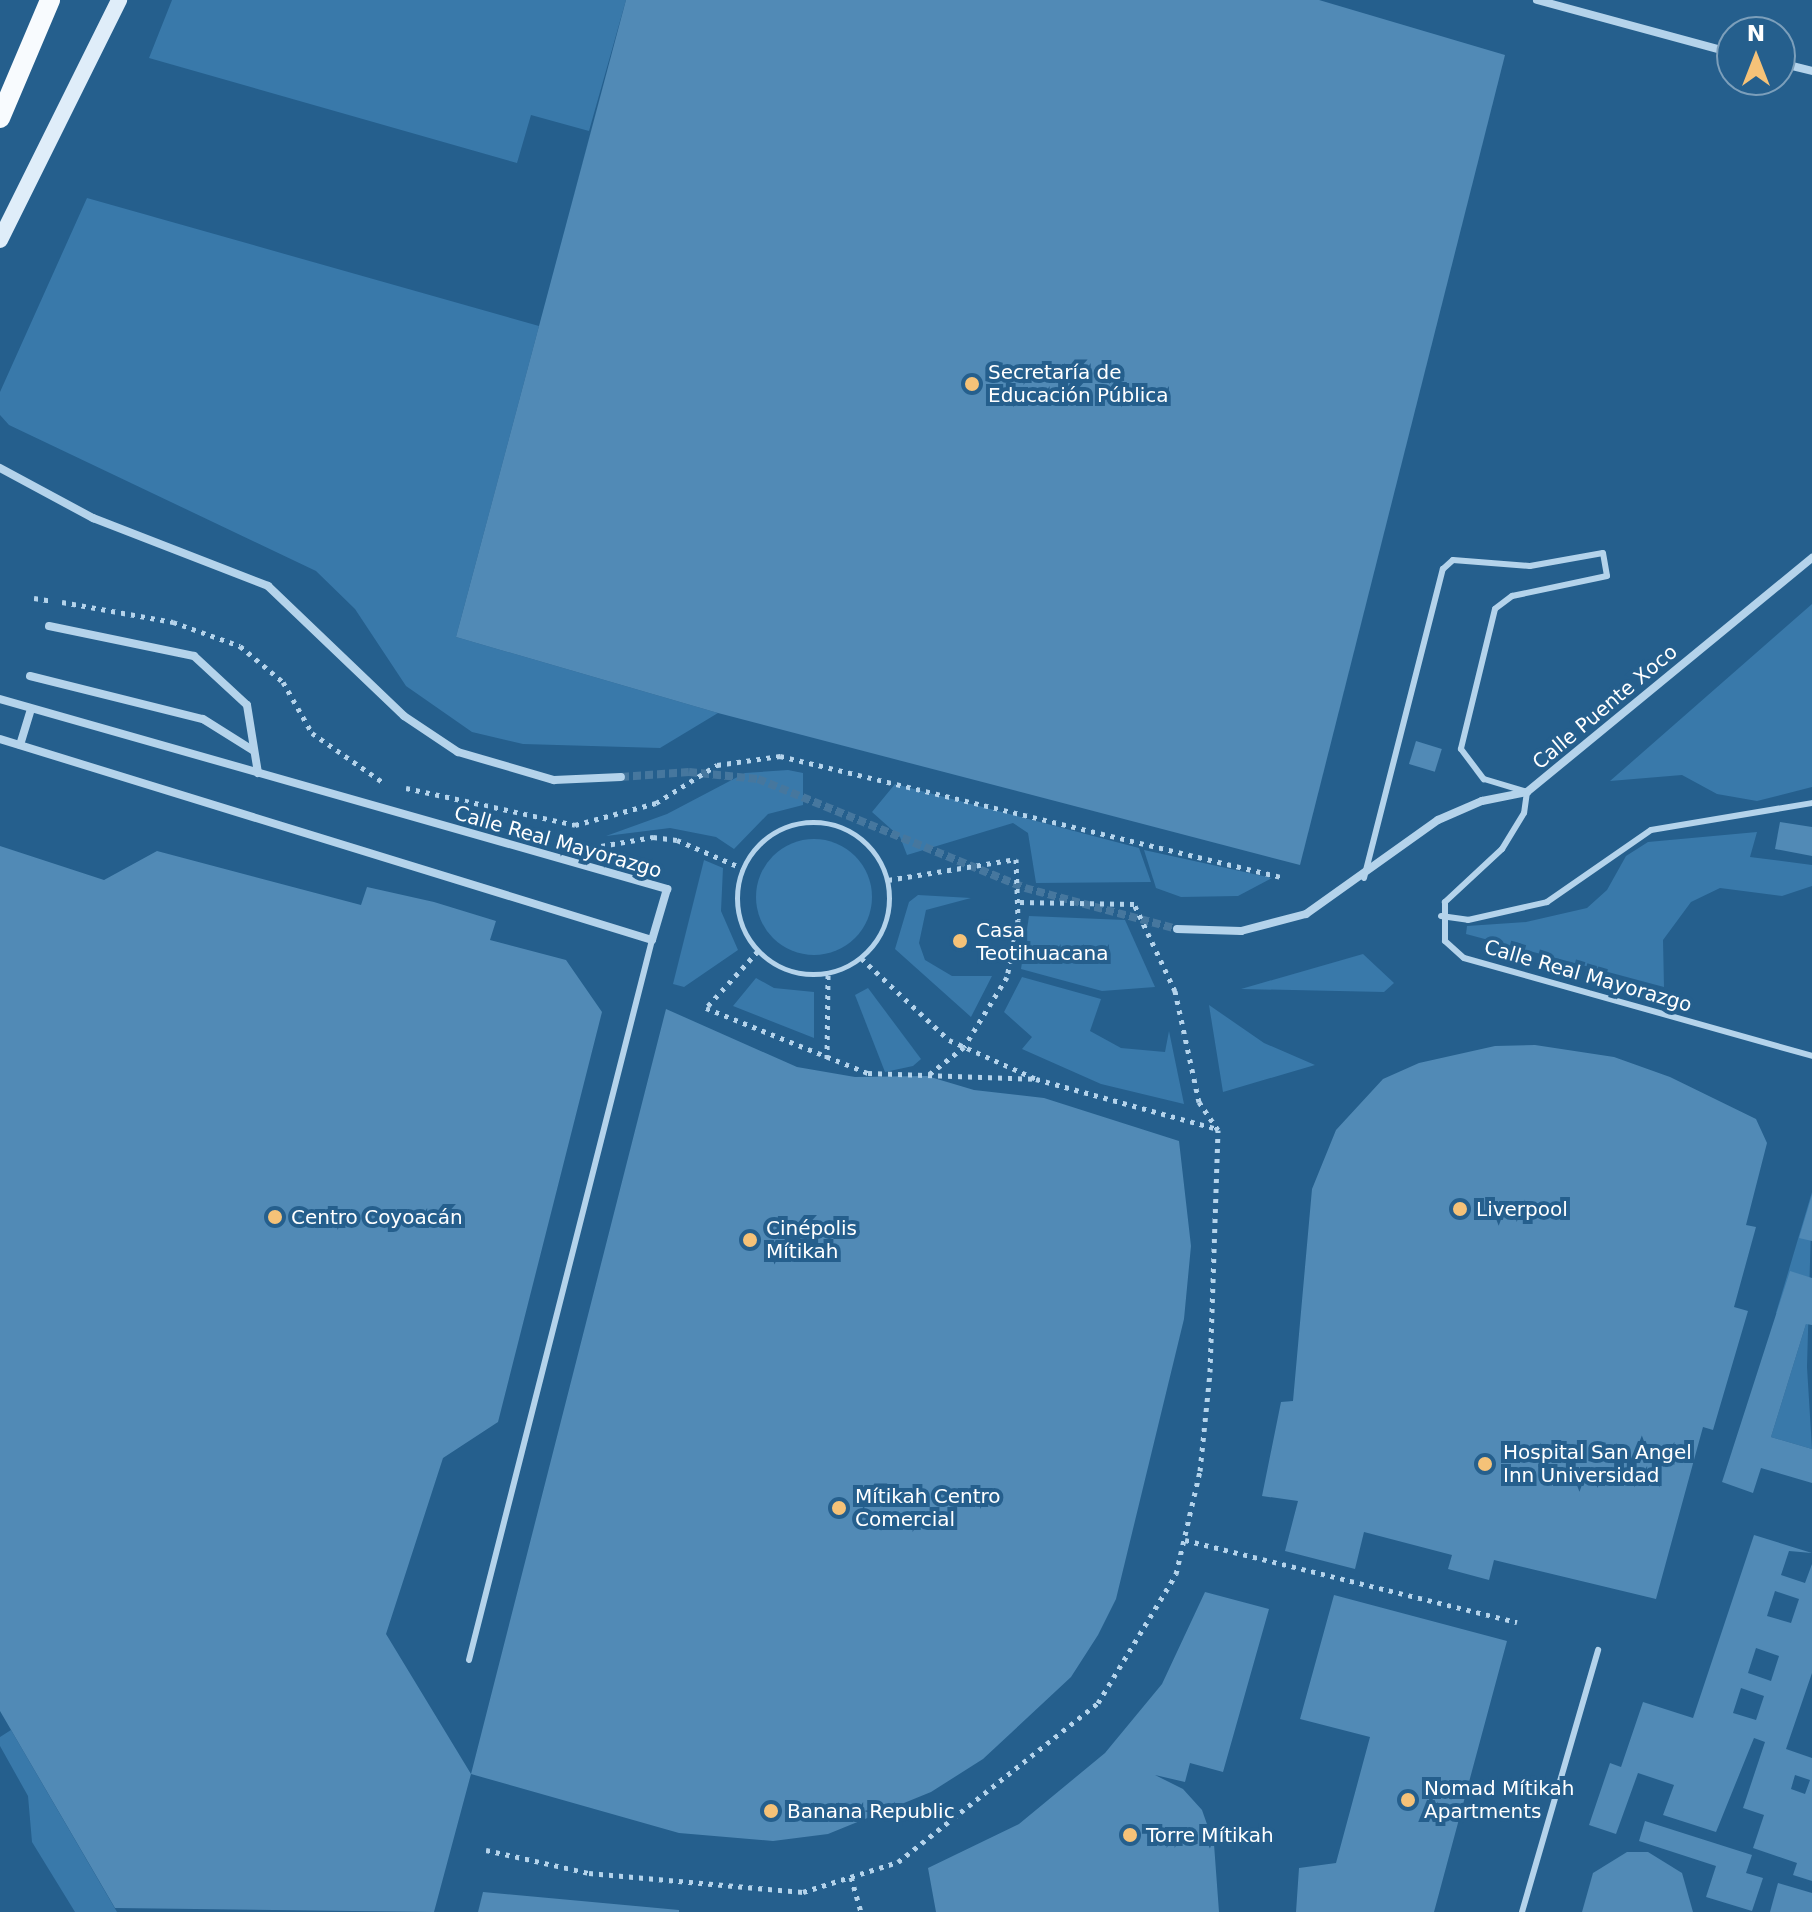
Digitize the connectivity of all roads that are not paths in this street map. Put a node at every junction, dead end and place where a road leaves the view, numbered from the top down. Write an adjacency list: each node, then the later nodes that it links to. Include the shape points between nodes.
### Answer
1 (50, 0): 5 (main road)
2 (119, 0): 6 (main road)
3 (1537, 0): 4 (street)
4 (1716, 49)
5 (0, 118)
6 (0, 240)
7 (0, 468): 17 (street, via 93,518 268,586 404,716 458,752 554,780)
8 (1812, 558): 18 (street, Calle Puente Xoco)
9 (49, 626): 15 (street, via 194,656 247,705)
10 (30, 676): 15 (street, via 203,719)
11 (0, 699): 12 (street, Calle Real Mayorazgo)
12 (31, 710): 14 (street); 16 (street, Calle Real Mayorazgo)
13 (0, 739): 14 (street)
14 (20, 745): 23 (street)
15 (254, 751): 16 (street)
16 (258, 773): 23 (street, Calle Real Mayorazgo, via 667,889)
17 (621, 777)
18 (1527, 792): 20 (street, Calle Puente Xoco, via 1482,801 1438,820); 20 (lane, via 1484,779 1461,749 1495,609 1512,596 1607,576 1603,553 1530,566 1453,560 1443,569); 21 (lane, via 1515,832 1453,892)
19 (1812, 803): 21 (lane, via 1651,830 1547,902 1468,920)
20 (1364, 878): 22 (street, via 1306,914 1273,925)
21 (1441, 916): 24 (lane, Calle Real Mayorazgo, via 1445,941 1464,958)
22 (1177, 929)
23 (652, 940): 26 (lane)
24 (1812, 1056)
25 (1598, 1650): 27 (lane)
26 (469, 1660)
27 (1522, 1912)

